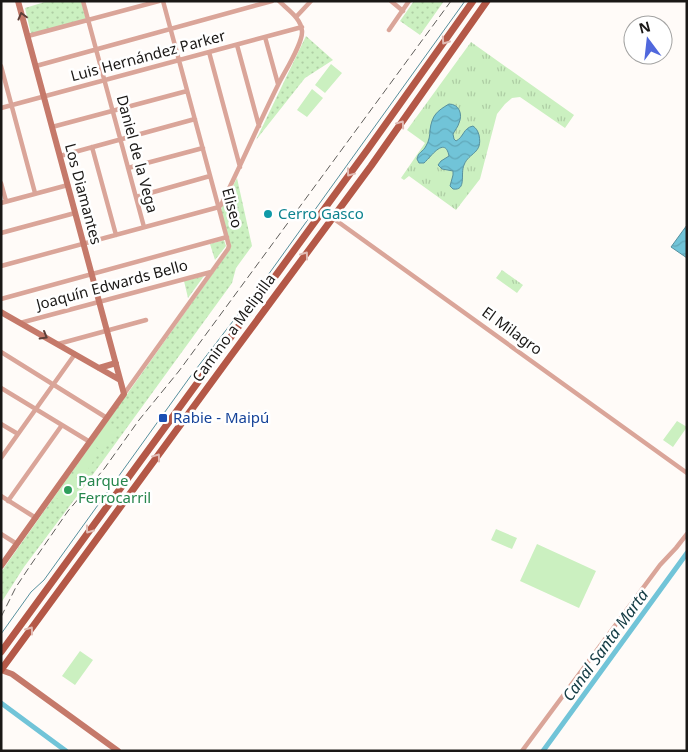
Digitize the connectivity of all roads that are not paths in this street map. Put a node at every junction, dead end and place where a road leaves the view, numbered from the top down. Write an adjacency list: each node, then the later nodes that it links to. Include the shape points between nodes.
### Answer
1 (18, 1): 18 (street, Los Diamantes, one-way to 1)
2 (83, 1): 14 (street, Daniel de la Vega)
3 (159, 1): 14 (street)
4 (163, 1): 16 (street, Eliseo)
5 (272, 1): 16 (street)
6 (279, 1): 13 (street)
7 (311, 1): 13 (street)
8 (391, 1): 12 (street)
9 (410, 1): 12 (street)
10 (473, 1): 49 (main road, Camino a Melipilla, one-way to 49)
11 (486, 1): 51 (main road, Camino a Melipilla, one-way to 11)
12 (403, 11): 17 (street)
13 (296, 17): 15 (street)
14 (88, 20): 18 (street); 21 (street, Daniel de la Vega)
15 (302, 27): 19 (street, Luis Hernández Parker); 27 (street, via 301,39)
16 (171, 29): 21 (street); 23 (street, Eliseo)
17 (388, 30)
18 (28, 36): 25 (street, Los Diamantes)
19 (265, 37): 20 (street, Luis Hernández Parker); 27 (street)
20 (237, 45): 22 (street, Luis Hernández Parker); 34 (street)
21 (96, 50): 25 (street); 26 (street, Daniel de la Vega)
22 (209, 52): 23 (street, Luis Hernández Parker); 40 (street)
23 (179, 60): 26 (street, Luis Hernández Parker); 28 (street, Eliseo)
24 (1, 66): 30 (street)
25 (36, 66): 29 (street, Los Diamantes)
26 (104, 80): 29 (street, Luis Hernández Parker); 32 (street, Daniel de la Vega)
27 (278, 84): 34 (street)
28 (187, 91): 32 (street); 33 (street, Eliseo)
29 (44, 97): 30 (street, Luis Hernández Parker); 35 (street, Los Diamantes)
30 (12, 106): 31 (street, Luis Hernández Parker); 45 (street)
31 (1, 108)
32 (112, 111): 35 (street); 36 (street, Daniel de la Vega)
33 (195, 119): 36 (street); 38 (street, Eliseo)
34 (259, 126): 40 (street)
35 (52, 127): 39 (street, Los Diamantes)
36 (120, 140): 37 (street); 41 (street, Daniel de la Vega)
37 (92, 147): 39 (street); 54 (street)
38 (203, 148): 41 (street); 42 (street, Eliseo)
39 (60, 156): 44 (street, Los Diamantes)
40 (240, 167): 48 (street)
41 (128, 168): 46 (street, Daniel de la Vega)
42 (210, 176): 46 (street); 48 (street, Eliseo)
43 (1, 183): 47 (street)
44 (68, 185): 45 (street); 50 (street, Los Diamantes)
45 (36, 193): 47 (street)
46 (136, 197): 52 (street, Daniel de la Vega)
47 (4, 202)
48 (219, 207): 52 (street); 55 (street, Eliseo)
49 (322, 210): 51 (street, El Milagro); 57 (main road, Camino a Melipilla)
50 (75, 213): 53 (street); 56 (street, Los Diamantes)
51 (332, 217): 59 (main road, Camino a Melipilla, one-way to 51); 88 (street, El Milagro)
52 (144, 227): 54 (street)
53 (1, 233)
54 (116, 235): 56 (street)
55 (227, 237): 60 (street, Eliseo, via 228,249); 61 (street)
56 (84, 244): 58 (street); 61 (street, Los Diamantes)
57 (284, 263): 59 (main road); 69 (main road, Camino a Melipilla)
58 (1, 266)
59 (294, 270): 72 (main road, Camino a Melipilla)
60 (211, 272): 63 (street, Joaquín Edwards Bello); 79 (street, Eliseo)
61 (92, 274): 62 (street); 63 (street, Los Diamantes)
62 (1, 299)
63 (99, 302): 66 (street, Joaquín Edwards Bello); 67 (street, Los Diamantes)
64 (1, 312): 66 (street)
65 (146, 320): 67 (street)
66 (20, 323): 68 (street, one-way to 68)
67 (107, 330): 68 (street); 73 (street, Los Diamantes)
68 (58, 344): 71 (street)
69 (220, 350): 72 (main road); 78 (main road, Camino a Melipilla)
70 (1, 352): 76 (street)
71 (75, 354): 74 (street); 76 (street)
72 (230, 357): 80 (main road, Camino a Melipilla)
73 (116, 363): 74 (street); 75 (street, Los Diamantes)
74 (99, 368): 75 (street)
75 (120, 380): 79 (street, Los Diamantes)
76 (54, 384): 81 (street); 82 (street)
77 (1, 388): 81 (street)
78 (192, 389): 80 (main road); 96 (main road, Camino a Melipilla, one-way to 96)
79 (124, 394): 82 (street)
80 (201, 396): 97 (main road, Camino a Melipilla, one-way to 80)
81 (36, 409): 84 (street); 85 (street)
82 (107, 418): 86 (street)
83 (1, 424): 85 (street)
84 (62, 425): 86 (street); 90 (street)
85 (18, 434): 87 (street)
86 (90, 442): 91 (street)
87 (1, 458)
88 (687, 473)
89 (1, 496): 90 (street)
90 (8, 500): 91 (street)
91 (36, 518): 94 (street)
92 (1, 534): 94 (street)
93 (687, 534): 99 (street, via 660,564)
94 (17, 544): 95 (street)
95 (1, 566)
96 (1, 652)
97 (1, 670): 98 (street, via 12,674)
98 (118, 751)
99 (522, 751)

